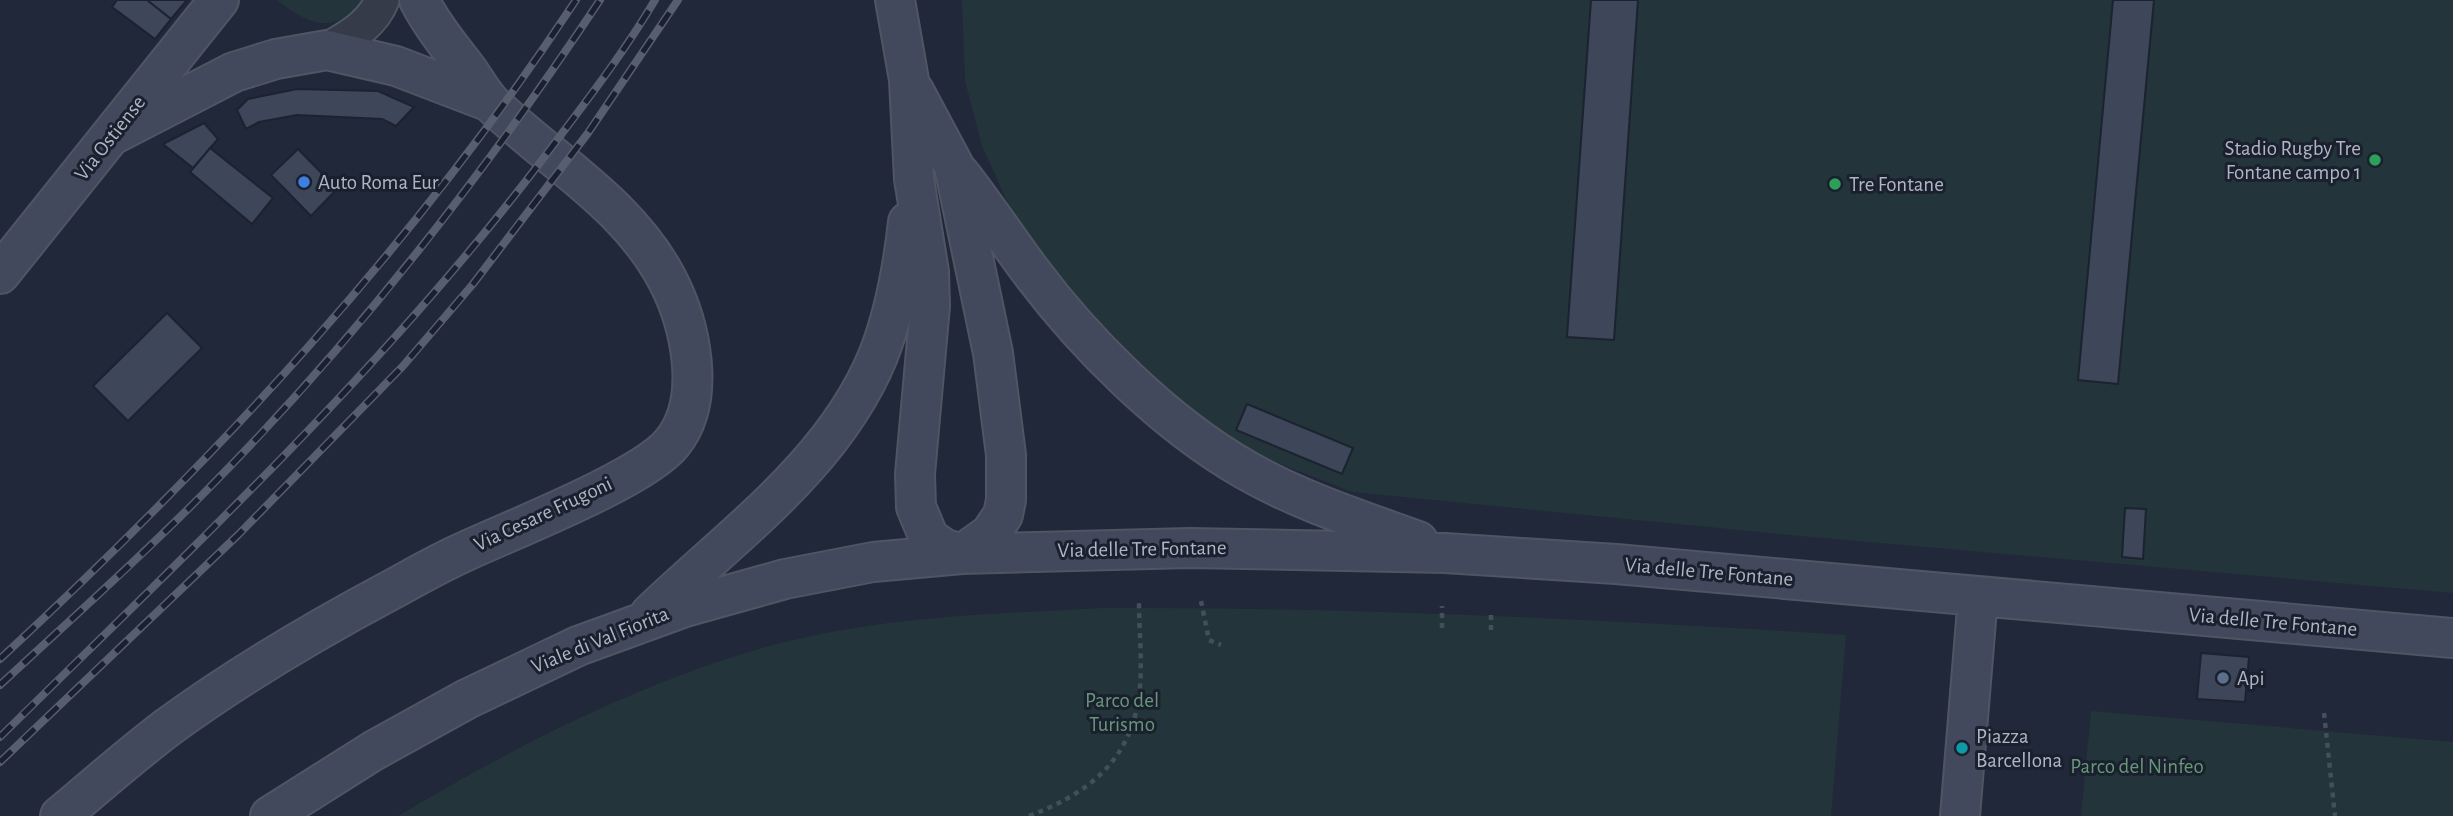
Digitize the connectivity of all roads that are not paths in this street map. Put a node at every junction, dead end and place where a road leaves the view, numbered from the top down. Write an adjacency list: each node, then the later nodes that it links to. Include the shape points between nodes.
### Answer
1 (219, 0): 8 (main road, Via Ostiense)
2 (382, 0): 5 (street, via 360,29)
3 (419, 0): 7 (main road)
4 (895, 0): 6 (main road, Via delle Tre Fontane)
5 (327, 50): 7 (main road, via 396,66); 8 (main road, via 234,72)
6 (908, 80): 9 (main road, Via delle Tre Fontane); 10 (main road, Via delle Tre Fontane)
7 (490, 102): 17 (main road, Via Cesare Frugoni, via 612,206 637,232 663,273 683,316 692,360 686,413 674,441 632,472 459,554 275,657 168,727)
8 (112, 135): 11 (main road, Via Ostiense)
9 (954, 166): 12 (main road, via 1060,308 1149,398 1191,433 1287,492); 13 (main road, Via delle Tre Fontane, via 993,353 1006,467 1003,515 990,534)
10 (914, 179): 13 (main road, Via delle Tre Fontane, via 930,306 916,507 929,538); 15 (main road, via 903,267 889,327 845,417 799,476)
11 (0, 274)
12 (1446, 553): 13 (main road, Via delle Tre Fontane, via 1177,548); 14 (main road, Via delle Tre Fontane)
13 (962, 554): 15 (main road, Viale di Val Fiorita, via 873,562 785,579)
14 (1978, 596): 16 (main road, Via delle Tre Fontane); 19 (main road)
15 (641, 623): 18 (main road, Viale di Val Fiorita, via 578,646 467,699)
16 (2453, 638)
17 (60, 816)
18 (270, 816)
19 (1960, 816)

